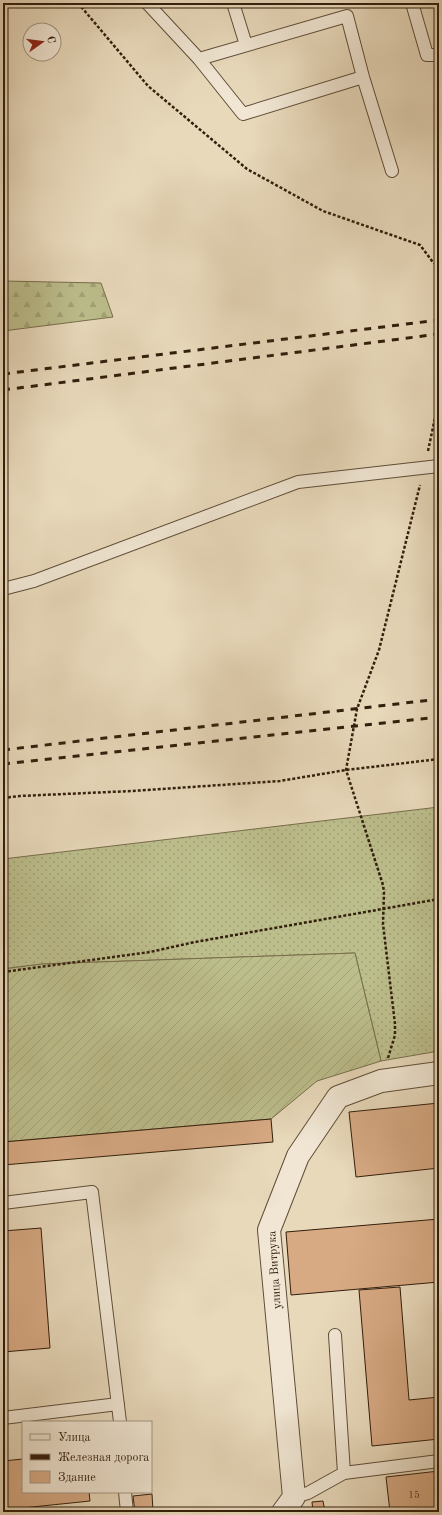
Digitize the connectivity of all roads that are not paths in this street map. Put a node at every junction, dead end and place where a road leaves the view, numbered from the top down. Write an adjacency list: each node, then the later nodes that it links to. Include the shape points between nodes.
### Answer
1 (147, 3): 6 (lane)
2 (233, 3): 4 (lane)
3 (412, 3): 5 (lane, via 427,55)
4 (246, 45): 6 (lane); 7 (lane, via 346,16)
5 (439, 55)
6 (199, 59): 7 (lane, via 243,114)
7 (363, 77): 8 (lane)
8 (392, 171)
9 (439, 466): 10 (lane, via 298,482 34,581)
10 (3, 589)
11 (439, 1073): 20 (street, улица Витрука, via 381,1081 338,1097 298,1156 269,1230)
12 (3, 1203): 14 (lane, via 92,1192)
13 (335, 1335): 18 (lane)
14 (118, 1404): 15 (lane); 16 (lane)
15 (3, 1418)
16 (120, 1421)
17 (439, 1461): 18 (lane)
18 (344, 1473): 20 (lane)
19 (125, 1493): 21 (lane)
20 (288, 1504)
21 (127, 1512)

